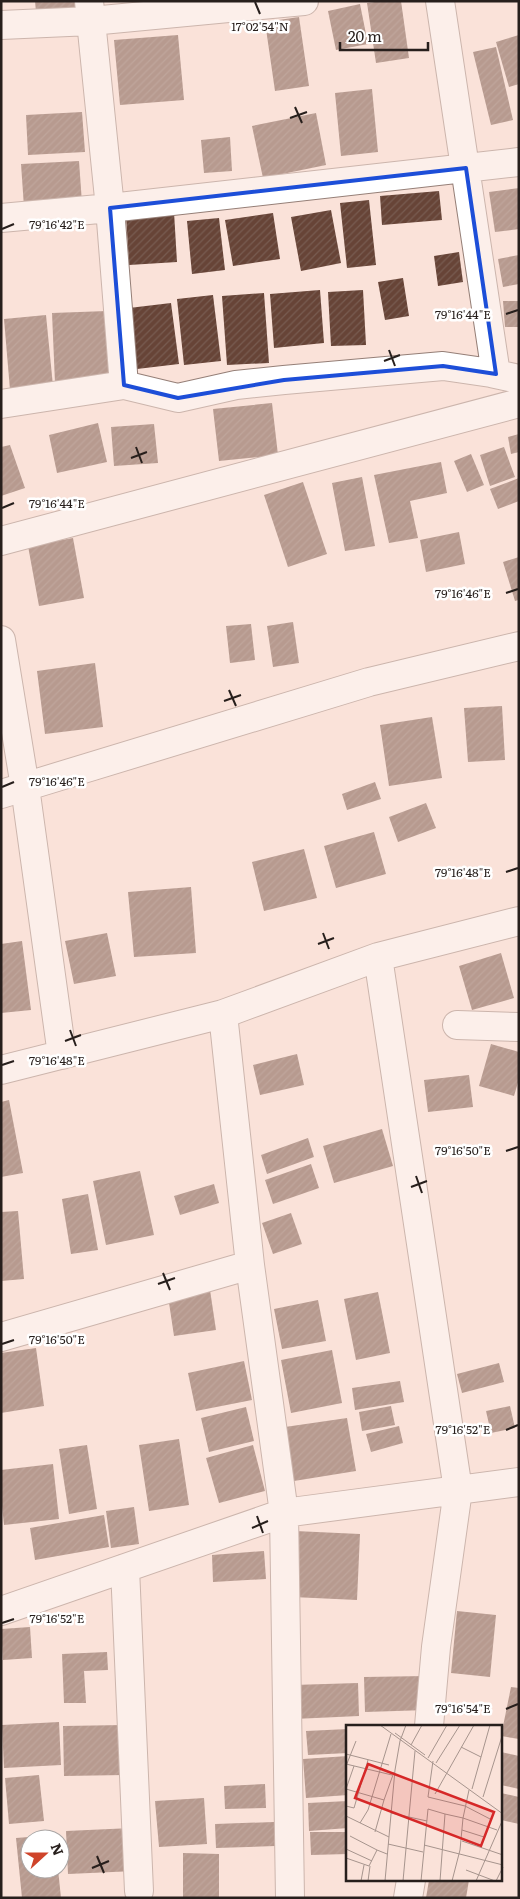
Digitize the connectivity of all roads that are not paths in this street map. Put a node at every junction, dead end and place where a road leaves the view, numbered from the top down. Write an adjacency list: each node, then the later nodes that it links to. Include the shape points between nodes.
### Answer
1 (304, 1): 3 (street)
2 (440, 1): 6 (street)
3 (90, 11): 4 (street); 7 (street)
4 (1, 25)
5 (519, 162): 6 (street)
6 (466, 168): 7 (street); 9 (street)
7 (110, 208): 8 (street); 10 (street)
8 (1, 218)
9 (508, 376): 10 (street, via 443,366 236,385 178,398)
10 (124, 385): 12 (street)
11 (519, 402): 13 (street)
12 (1, 404)
13 (1, 541)
14 (1, 640): 16 (street)
15 (519, 646): 16 (street, via 369,682)
16 (13, 790): 22 (street)
17 (519, 921): 18 (street)
18 (378, 957): 19 (street); 27 (street)
19 (224, 1014): 22 (street); 24 (street)
20 (456, 1025): 21 (street)
21 (519, 1027)
22 (62, 1055): 23 (street)
23 (1, 1070)
24 (250, 1265): 25 (street); 28 (street)
25 (1, 1338)
26 (519, 1482): 27 (street)
27 (458, 1490): 28 (street); 31 (street, via 436,1647)
28 (284, 1513): 29 (street); 34 (street)
29 (125, 1568): 30 (street); 33 (street)
30 (1, 1610)
31 (429, 1725)
32 (410, 1882): 35 (street)
33 (139, 1891)
34 (290, 1898)
35 (408, 1898)

